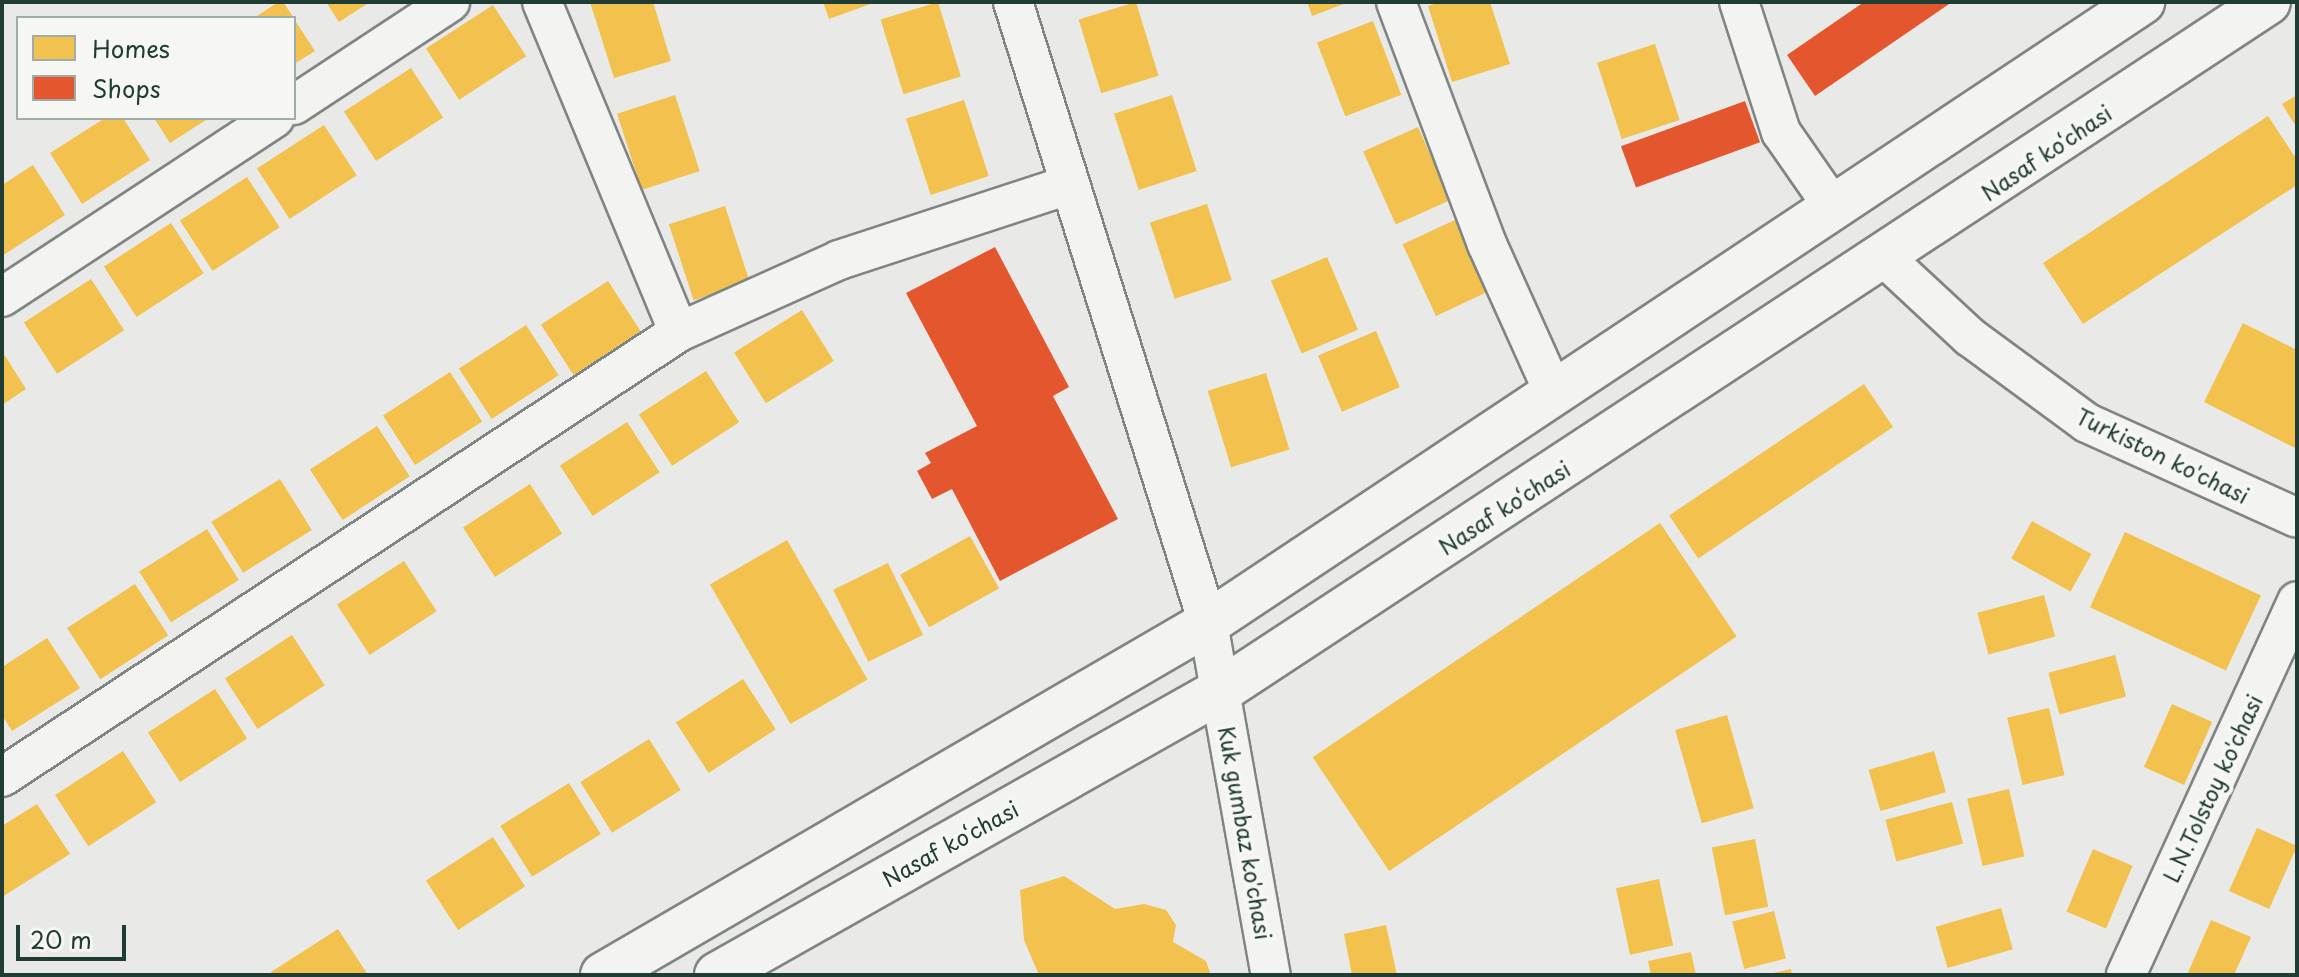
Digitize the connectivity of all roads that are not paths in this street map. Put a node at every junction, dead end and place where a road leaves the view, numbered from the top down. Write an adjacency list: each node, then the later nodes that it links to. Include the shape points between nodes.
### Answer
1 (450, 2): 8 (street)
2 (542, 2): 14 (street)
3 (1013, 2): 10 (street, Kuk gumbaz ko'chasi)
4 (1396, 2): 15 (street, via 1487,244)
5 (1739, 2): 11 (street, via 1781,132)
6 (2141, 2): 11 (main road)
7 (2268, 2): 12 (main road, Nasaf ko‘chasi)
8 (296, 104)
9 (271, 120): 13 (street)
10 (1069, 185): 14 (street, via 839,260); 18 (street, Kuk gumbaz ko'chasi)
11 (1831, 204): 15 (main road)
12 (1886, 259): 16 (street, Turkiston ko'chasi, via 1970,337 2087,423); 19 (main road, Nasaf ko‘chasi)
13 (2, 297)
14 (679, 332): 20 (street)
15 (1553, 391): 18 (main road)
16 (2297, 518)
17 (2297, 601): 24 (street, L.N.Tolstoy ko'chasi)
18 (1208, 623): 19 (street, Kuk gumbaz ko'chasi); 21 (main road)
19 (1220, 691): 22 (main road, Nasaf ko‘chasi); 23 (street, Kuk gumbaz ko'chasi)
20 (2, 777)
21 (603, 975)
22 (717, 975)
23 (1271, 975)
24 (2126, 975)

